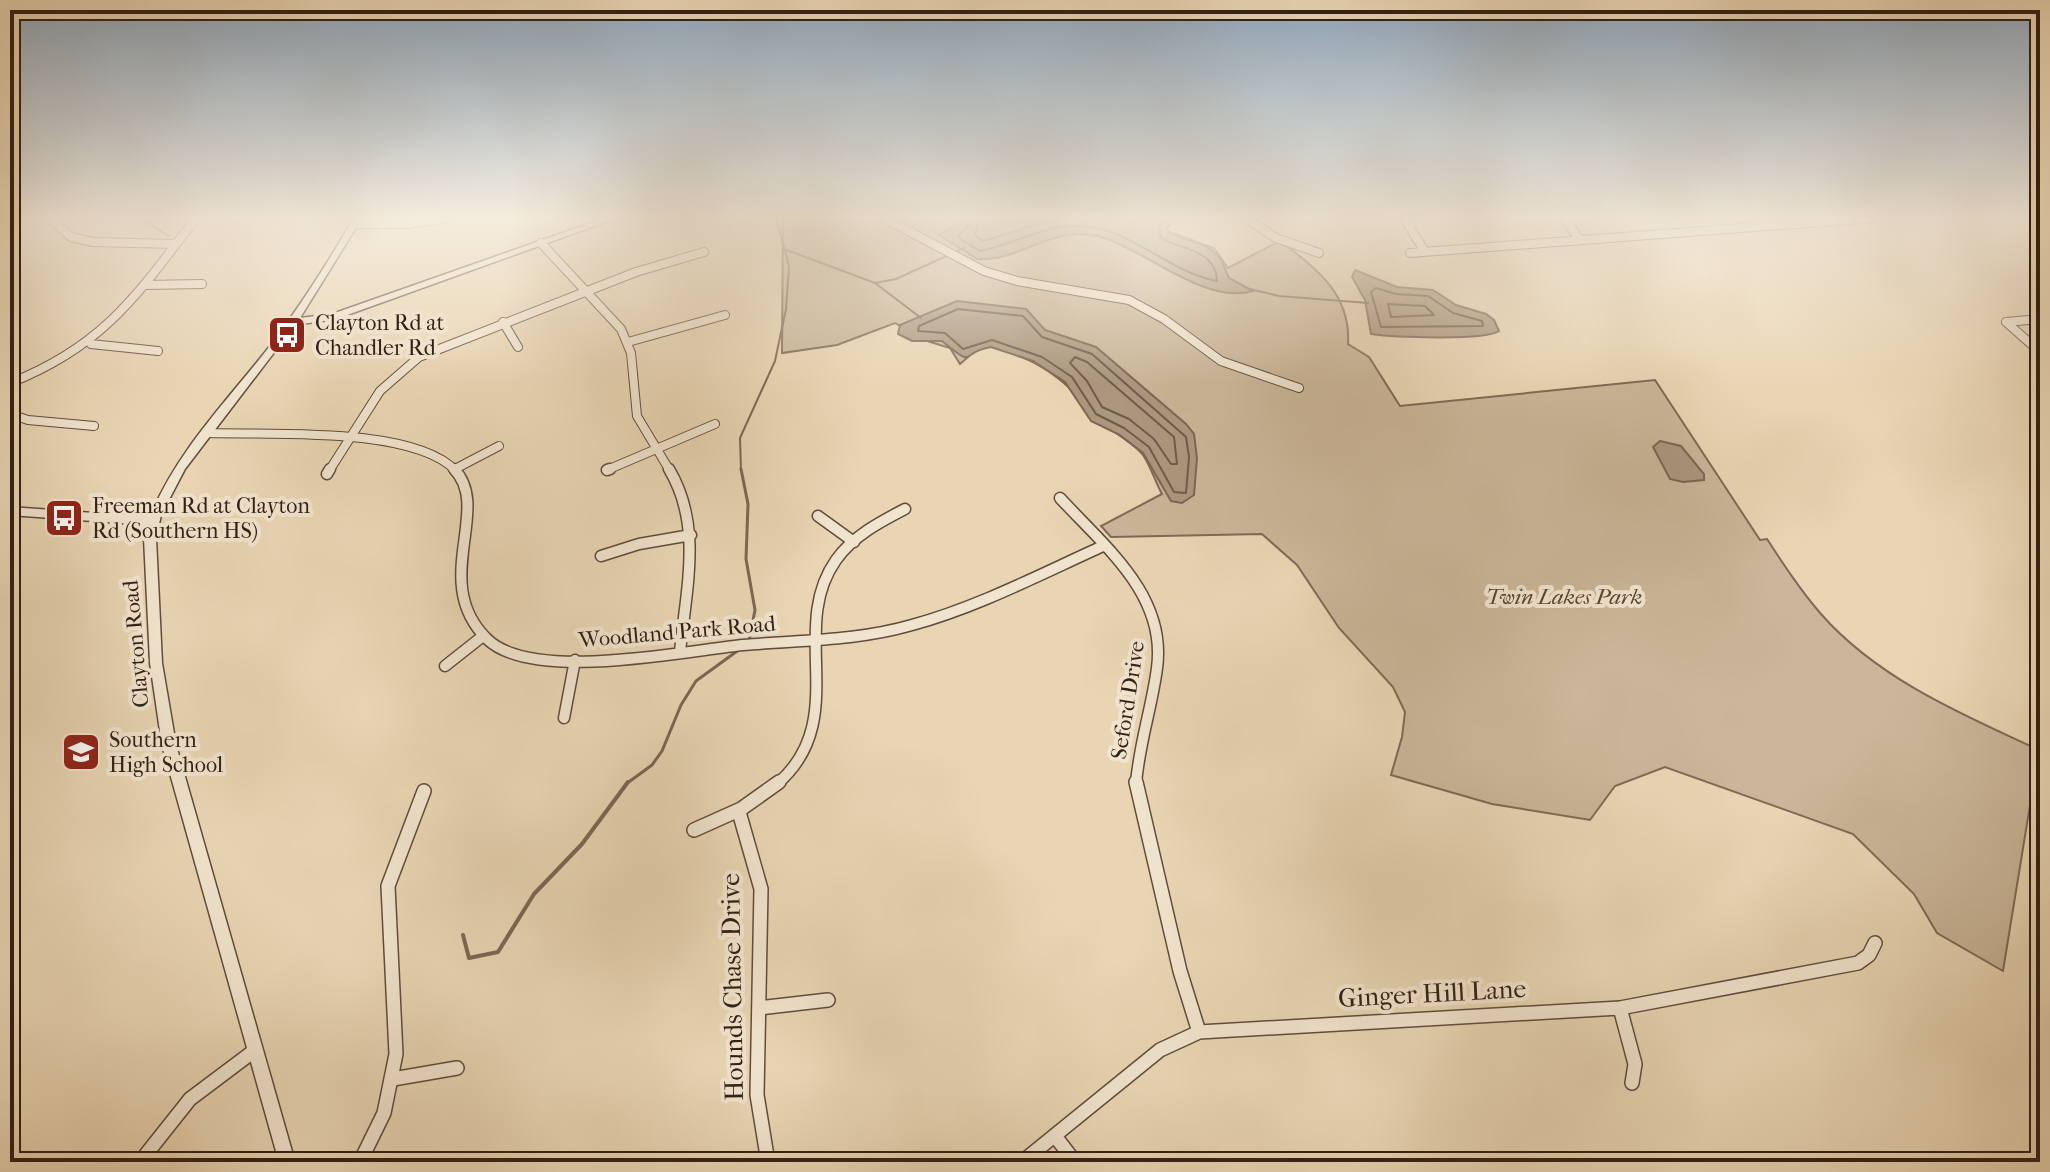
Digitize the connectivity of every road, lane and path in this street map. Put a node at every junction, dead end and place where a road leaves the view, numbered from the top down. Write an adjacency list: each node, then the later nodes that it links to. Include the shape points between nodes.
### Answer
1 (153, 273): 8 (street)
2 (323, 273): 12 (street, Clayton Road)
3 (458, 273): 12 (street, via 333,317)
4 (569, 273): 9 (street)
5 (642, 273): 9 (street)
6 (990, 273): 20 (street, via 1129,300 1221,361)
7 (202, 284): 8 (street)
8 (144, 285): 15 (street)
9 (587, 291): 13 (street); 14 (street)
10 (725, 315): 14 (street)
11 (2040, 319): 18 (street, via 2006,322)
12 (291, 322): 24 (street, Clayton Road)
13 (503, 322): 16 (street); 25 (street, via 430,350 399,371)
14 (628, 342): 27 (street, via 637,416)
15 (91, 344): 17 (street); 19 (street)
16 (518, 347)
17 (158, 351)
18 (2040, 352)
19 (10, 383)
20 (1299, 388)
21 (10, 414): 23 (street)
22 (715, 424): 27 (street)
23 (94, 426)
24 (208, 433): 25 (street); 35 (street, Clayton Road)
25 (349, 439): 28 (street, via 414,447); 30 (street)
26 (499, 446): 28 (street)
27 (658, 448): 29 (street); 36 (street, via 684,494)
28 (455, 469): 40 (street, Woodland Park Road, via 468,500 458,563 461,604)
29 (607, 470)
30 (327, 474)
31 (1060, 498): 38 (street, Seford Drive)
32 (905, 509): 37 (street)
33 (10, 511): 35 (street)
34 (818, 516): 37 (street)
35 (152, 521): 54 (street, Clayton Road, via 156,663 169,745)
36 (691, 535): 39 (street); 42 (street)
37 (854, 542): 41 (street, via 826,578)
38 (1103, 546): 41 (street, Woodland Park Road, via 1015,587 914,624); 53 (street, Seford Drive, via 1143,592 1159,636 1136,787)
39 (601, 556)
40 (483, 636): 43 (street, Woodland Park Road, via 515,655); 44 (street)
41 (818, 639): 42 (street, Woodland Park Road); 47 (street, via 818,710 811,738 789,774)
42 (680, 652): 43 (street, Woodland Park Road)
43 (575, 660): 45 (street)
44 (445, 666)
45 (564, 718)
46 (424, 791): 56 (street, via 388,886)
47 (739, 812): 48 (street); 51 (street, Hounds Chase Drive, via 761,889)
48 (694, 830)
49 (1875, 943): 52 (street, Ginger Hill Lane, via 1858,963)
50 (828, 1000): 51 (street)
51 (759, 1008): 62 (street, Hounds Chase Drive, via 757,1105)
52 (1620, 1008): 53 (street, Ginger Hill Lane); 57 (street, via 1635,1064)
53 (1199, 1032): 58 (street, Ginger Hill Lane, via 1160,1050)
54 (254, 1051): 59 (street, via 176,1108); 60 (street, Clayton Road)
55 (457, 1068): 56 (street)
56 (393, 1079): 61 (street, via 384,1113)
57 (1632, 1083)
58 (1055, 1136): 63 (street, Ginger Hill Lane); 64 (street)
59 (140, 1162)
60 (287, 1162)
61 (360, 1162)
62 (768, 1162)
63 (1022, 1162)
64 (1075, 1162)

